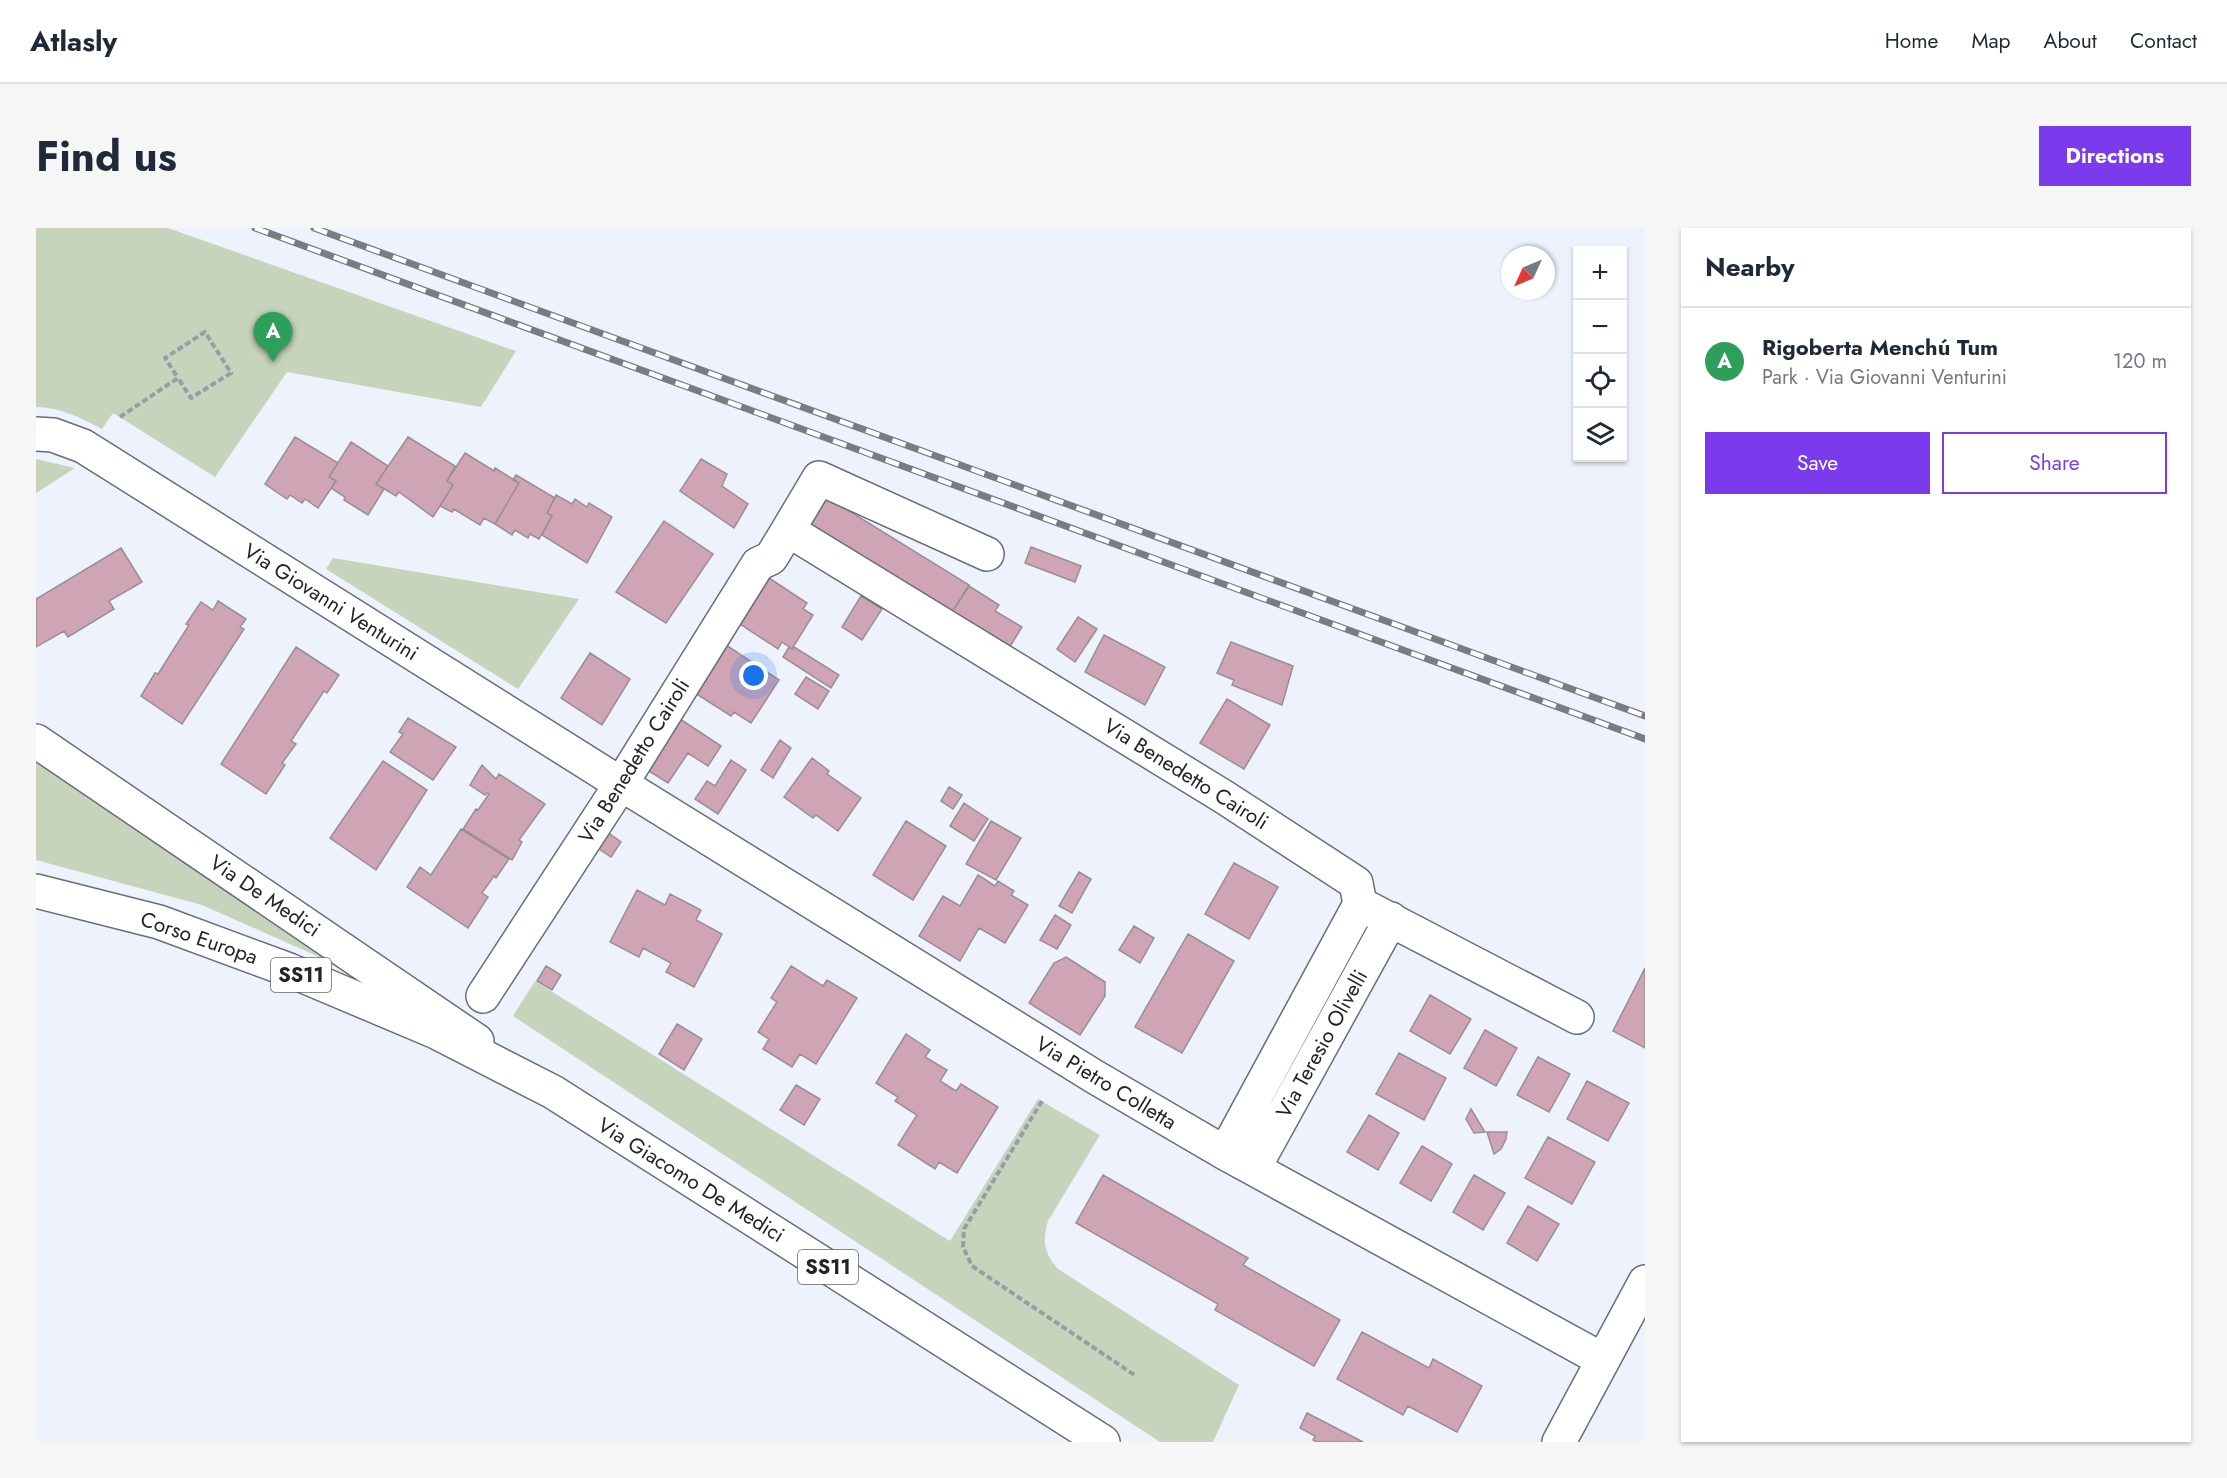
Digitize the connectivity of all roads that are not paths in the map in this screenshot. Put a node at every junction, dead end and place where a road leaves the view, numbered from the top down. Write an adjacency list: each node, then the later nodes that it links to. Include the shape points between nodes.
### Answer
1 (36, 434): 5 (street, Via Giovanni Venturini, via 53,435 83,446)
2 (788, 530): 3 (street, Via Benedetto Cairoli, via 819,478); 5 (street, Via Benedetto Cairoli, via 771,558 758,564); 7 (street, Via Benedetto Cairoli, via 1234,803 1356,884)
3 (987, 554)
4 (36, 741): 11 (street, Via De Medici)
5 (621, 784): 9 (street, Via Benedetto Cairoli); 12 (street, Via Pietro Colletta)
6 (36, 891): 11 (street, Corso Europa / SS11, via 159,922 289,970 436,1032)
7 (1360, 904): 8 (street); 12 (street, Via Teresio Olivelli)
8 (1391, 919): 10 (street); 13 (street, Via Teresio Olivelli)
9 (483, 996)
10 (1577, 1017)
11 (553, 1092): 16 (street, Via Giacomo De Medici / SS11)
12 (1225, 1153): 13 (street, Via Pietro Colletta)
13 (1254, 1168): 15 (street, Via Pietro Colletta)
14 (1645, 1282): 15 (street)
15 (1603, 1360): 17 (street)
16 (1103, 1442)
17 (1559, 1442)

